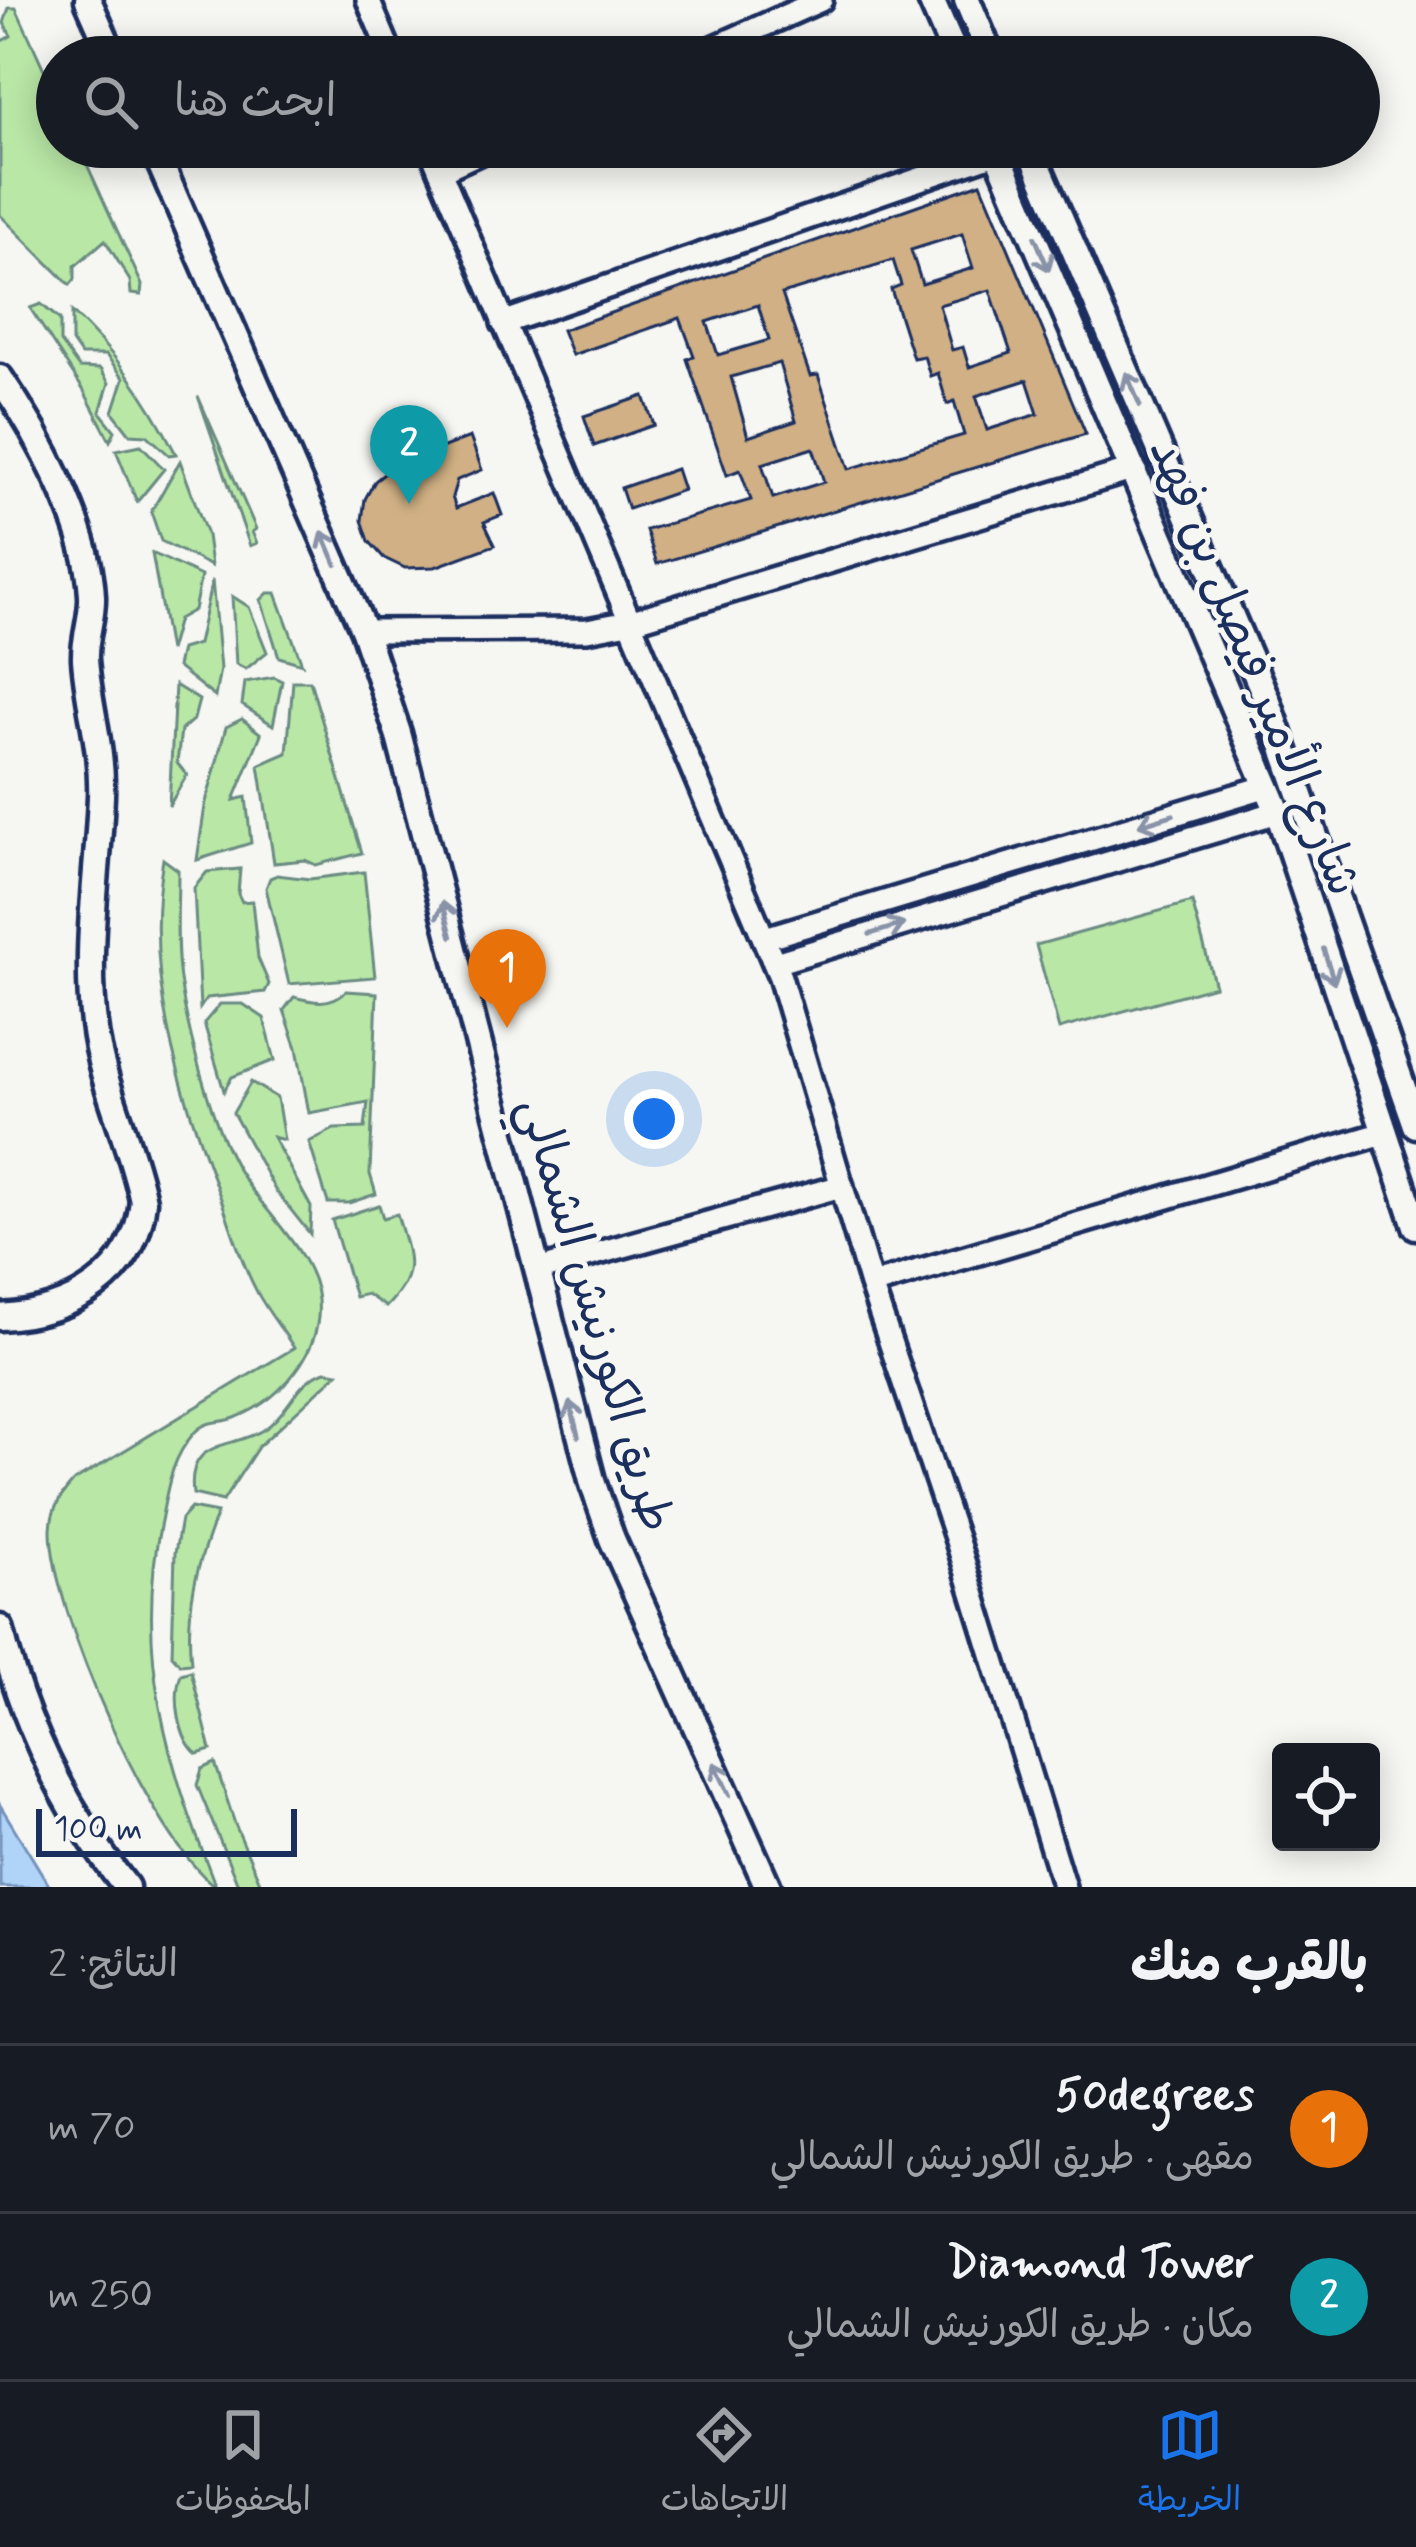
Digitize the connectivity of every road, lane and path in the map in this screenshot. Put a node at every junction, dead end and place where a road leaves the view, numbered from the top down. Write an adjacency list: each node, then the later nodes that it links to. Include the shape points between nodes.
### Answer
1 (88, 0): 6 (main road)
2 (368, 0): 7 (street)
3 (821, 0): 8 (street)
4 (931, 0): 9 (main road)
5 (967, 0): 10 (main road)
6 (104, 36)
7 (383, 36)
8 (740, 36)
9 (947, 36)
10 (982, 36)
11 (162, 168): 22 (main road, طريق الكورنيش الشمالي, one-way to 11)
12 (439, 168): 17 (street)
13 (446, 168): 17 (street)
14 (945, 168): 18 (street)
15 (1004, 168): 20 (main road, شارع الأمير فيصل بن فهد, one-way to 20)
16 (1039, 168): 27 (main road, شارع الأمير فيصل بن فهد, one-way to 16, via 1268,702)
17 (440, 171): 18 (street)
18 (503, 323): 21 (street)
19 (0, 378): 33 (main road, via 51,468 91,583 85,662 101,788 94,1028 143,1201 141,1223 114,1273 59,1306)
20 (1135, 469): 21 (street); 23 (main road, شارع الأمير فيصل بن فهد)
21 (629, 622): 22 (street, via 587,630); 25 (street)
22 (364, 631): 31 (main road, طريق الكورنيش الشمالي, one-way to 22, via 398,733)
23 (1268, 786): 24 (main road, شارع الأمير فيصل بن فهد); 25 (street, one-way to 25)
24 (1278, 812): 26 (street, one-way to 24); 28 (main road, شارع الأمير فيصل بن فهد, one-way to 28)
25 (764, 938): 26 (street)
26 (775, 963): 29 (street)
27 (1416, 1125)
28 (1384, 1133): 30 (main road, شارع الأمير فيصل بن فهد); 32 (street)
29 (842, 1186): 31 (street); 32 (street)
30 (1416, 1226)
31 (537, 1270): 36 (main road, طريق الكورنيش الشمالي, one-way to 31, via 612,1539)
32 (871, 1285): 37 (street)
33 (0, 1317)
34 (0, 1628): 35 (main road, via 49,1765)
35 (126, 1887)
36 (768, 1887)
37 (1064, 1887)

